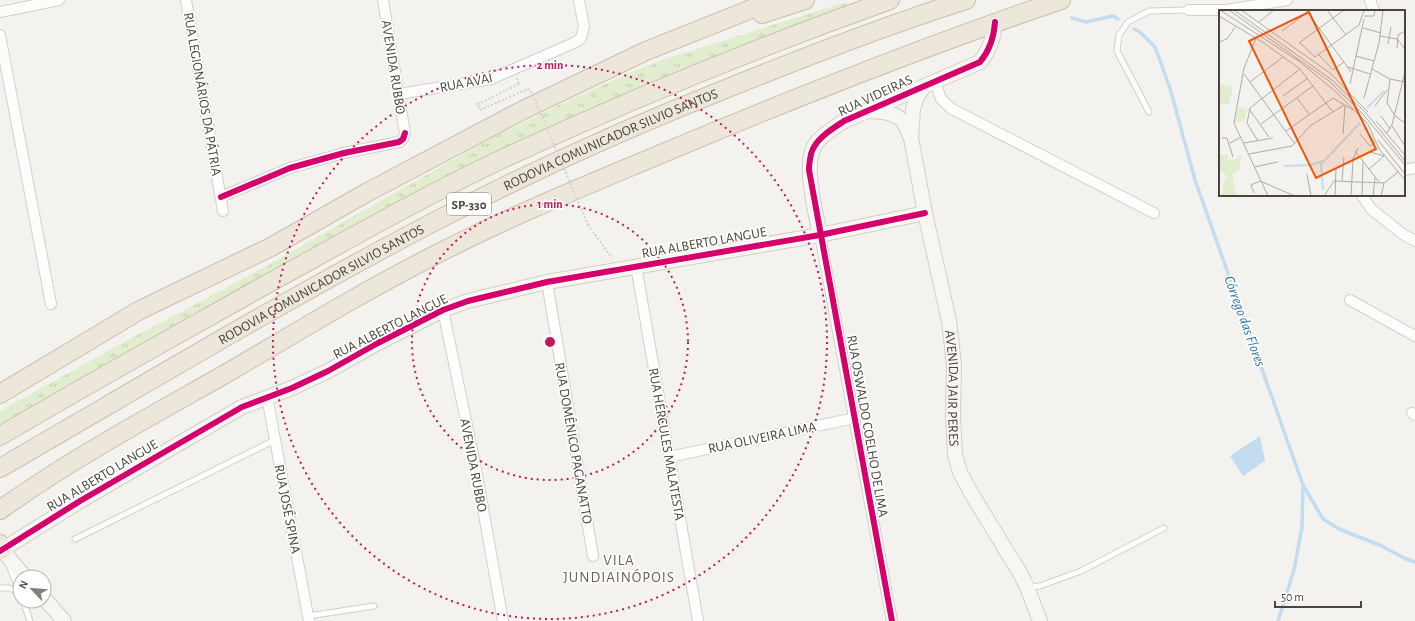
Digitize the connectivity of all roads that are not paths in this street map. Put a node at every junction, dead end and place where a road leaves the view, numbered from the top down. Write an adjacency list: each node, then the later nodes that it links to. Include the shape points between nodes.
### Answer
1 (59, 0): 15 (street)
2 (186, 0): 27 (street, RUA LEGIONÁRIOS DA PÁTRIA)
3 (383, 0): 20 (street, AVENIDA RUBBO)
4 (579, 0): 20 (street, RUA AVAÍ, via 584,26 581,38 576,42 491,79)
5 (774, 0): 18 (highway)
6 (805, 0): 18 (highway, via 691,41)
7 (890, 0): 42 (highway, RODOVIA COMUNICADOR SILVIO SANTOS / SP-330, via 804,31 660,89 502,160 298,267)
8 (966, 0): 45 (highway, RODOVIA COMUNICADOR SILVIO SANTOS / SP-330, via 812,54 673,110 507,185 429,224 313,288)
9 (1032, 0): 16 (highway, via 1005,10)
10 (1061, 0): 16 (highway)
11 (1287, 0): 13 (street, via 1227,10)
12 (1370, 0): 14 (street)
13 (1189, 10): 22 (lane, via 1149,11 1128,22 1119,35 1117,51)
14 (1374, 10)
15 (0, 12)
16 (995, 22): 19 (street, via 992,42 980,62); 46 (highway, via 781,104 511,218 438,253 382,282 123,432 36,484)
17 (0, 35): 36 (street)
18 (646, 51): 39 (highway, via 523,110 366,193 271,247 140,310)
19 (929, 84): 21 (street, RUA VIDEIRAS); 23 (street, AVENIDA JAIR PERES, via 917,97 913,109); 30 (street, via 941,100 952,109)
20 (399, 94): 27 (street, AVENIDA RUBBO, via 405,134 399,142 344,153 290,168)
21 (864, 111): 23 (street, AVENIDA JAIR PERES, via 883,112 897,117 904,123); 31 (street, RUA VIDEIRAS, via 829,131 816,143 811,153 809,170)
22 (1149, 112)
23 (911, 138): 29 (street, AVENIDA JAIR PERES)
24 (1415, 168): 25 (street)
25 (1405, 170)
26 (1363, 196): 32 (street, via 1371,209)
27 (221, 198): 28 (street, RUA LEGIONÁRIOS DA PÁTRIA)
28 (223, 211)
29 (925, 213): 31 (street, RUA ALBERTO LANGUE); 53 (street, AVENIDA JAIR PERES, via 949,321 954,365 954,455 968,488)
30 (1154, 213)
31 (820, 235): 33 (street, RUA ALBERTO LANGUE); 41 (street, RUA OSWALDO COELHO DE LIMA)
32 (1415, 242)
33 (636, 266): 34 (street, RUA ALBERTO LANGUE); 44 (street, RUA HÉRCULES MALATESTA)
34 (547, 282): 37 (street, RUA ALBERTO LANGUE, via 468,301); 50 (street, RUA DOMÊNICO PAGANATTO)
35 (1350, 300): 38 (street)
36 (51, 304)
37 (443, 310): 40 (street, RUA ALBERTO LANGUE, via 328,371); 62 (street, AVENIDA RUBBO)
38 (1415, 336)
39 (3, 391)
40 (267, 397): 43 (street, RUA JOSÉ SPINA); 49 (street, RUA ALBERTO LANGUE, via 242,407 93,493)
41 (855, 418): 44 (street, RUA OLIVEIRA LIMA); 64 (street, RUA OSWALDO COELHO DE LIMA)
42 (0, 436)
43 (275, 440): 48 (lane); 59 (street, RUA JOSÉ SPINA)
44 (669, 457): 63 (street, RUA HÉRCULES MALATESTA)
45 (0, 468)
46 (0, 510)
47 (1164, 528): 53 (lane, via 1081,571 1040,586)
48 (75, 539)
49 (2, 550): 51 (street); 52 (lane)
50 (593, 556)
51 (18, 569)
52 (12, 574)
53 (1027, 587): 65 (street, AVENIDA JAIR PERES)
54 (0, 588): 55 (lane)
55 (12, 589)
56 (374, 606): 59 (lane)
57 (52, 607): 61 (street)
58 (26, 609): 60 (lane)
59 (309, 618)
60 (30, 621)
61 (64, 621)
62 (503, 621)
63 (698, 621)
64 (892, 621)
65 (1040, 621)

